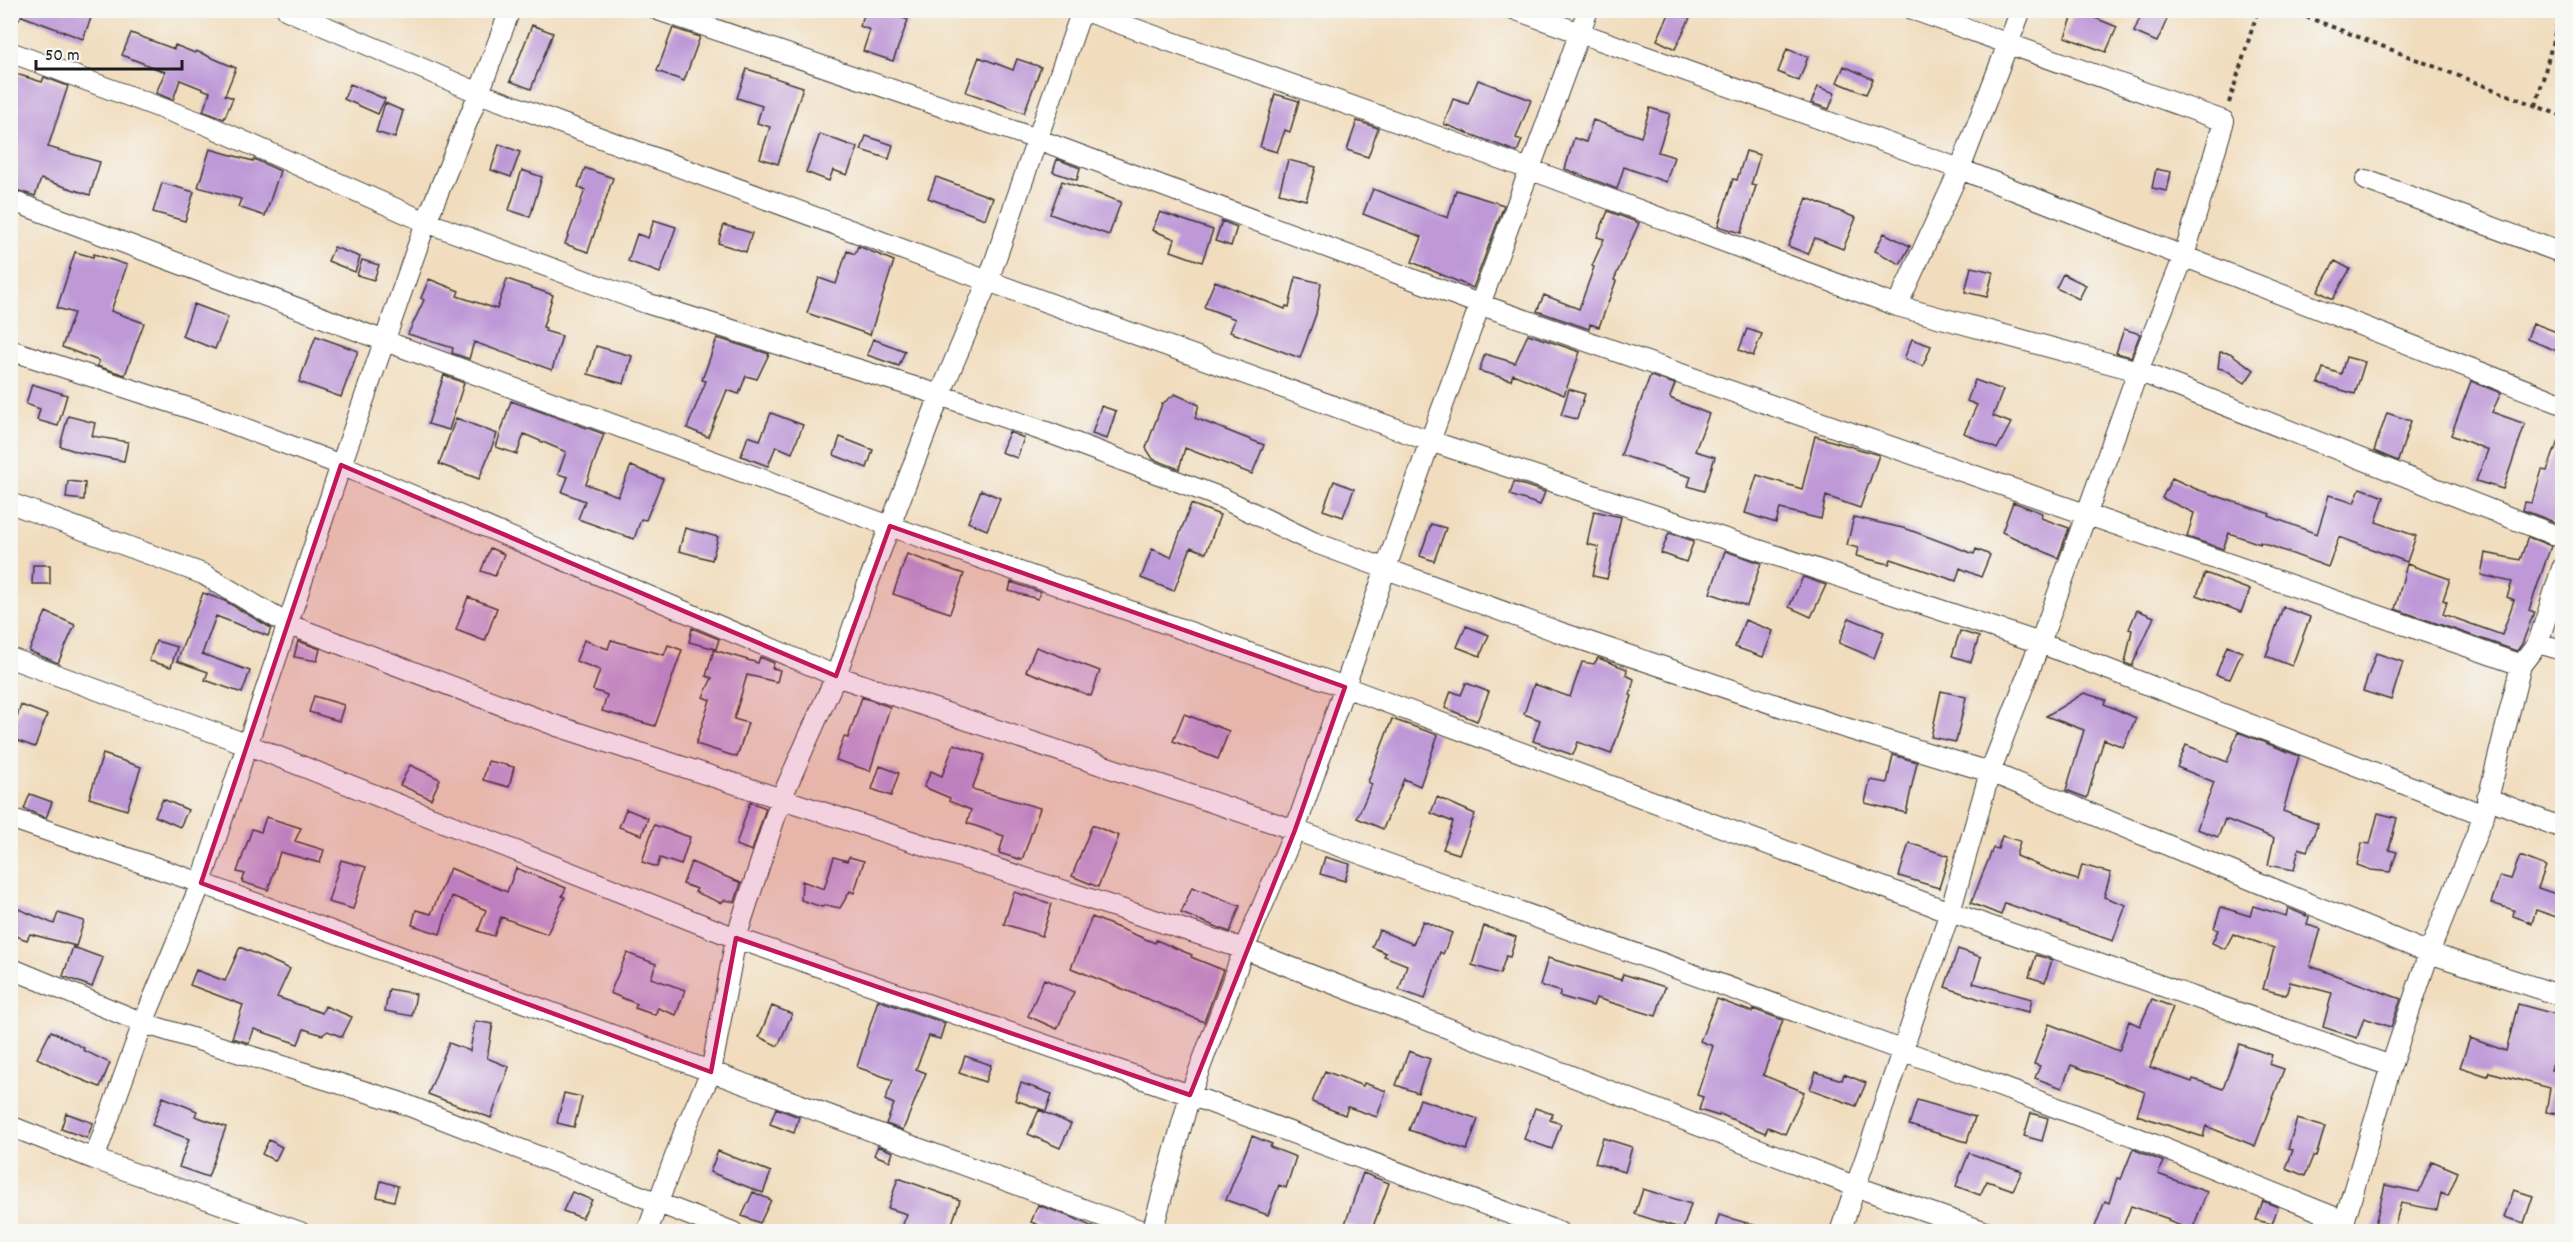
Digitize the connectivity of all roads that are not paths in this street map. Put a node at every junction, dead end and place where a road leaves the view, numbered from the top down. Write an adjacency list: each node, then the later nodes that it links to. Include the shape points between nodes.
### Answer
1 (287, 10): 12 (street)
2 (510, 10): 12 (street)
3 (657, 10): 13 (street)
4 (1082, 10): 13 (street); 14 (street)
5 (1516, 10): 9 (street)
6 (1588, 10): 9 (street)
7 (1914, 10): 10 (street)
8 (2021, 10): 10 (street)
9 (1581, 33): 14 (street); 15 (street)
10 (2007, 44): 15 (street); 20 (street, via 2224,121)
11 (10, 52): 18 (street, via 207,125)
12 (479, 93): 18 (street); 21 (street)
13 (1037, 139): 21 (street); 22 (street)
14 (1529, 169): 22 (street); 23 (street)
15 (1960, 169): 20 (street); 23 (street)
16 (2366, 180): 19 (street)
17 (10, 200): 24 (street)
18 (426, 222): 24 (street); 27 (street, via 646,303)
19 (2562, 253)
20 (2184, 256): 26 (street); 28 (street)
21 (988, 281): 27 (street); 29 (street)
22 (1479, 304): 29 (street); 32 (street)
23 (1897, 306): 26 (street)
24 (385, 341): 30 (street); 33 (street)
25 (10, 350): 30 (street, via 207,414)
26 (2138, 371): 32 (street); 34 (street)
27 (940, 395): 33 (street); 35 (street, via 1222,498 1313,542)
28 (2562, 404)
29 (1430, 441): 35 (street); 38 (street)
30 (341, 465): 37 (street); 43 (street)
31 (10, 503): 37 (street, via 202,574)
32 (2087, 514): 38 (street); 42 (street)
33 (890, 526): 43 (street); 44 (street)
34 (2562, 538)
35 (1386, 567): 44 (street); 46 (street, via 1556,631)
36 (2562, 568): 39 (street)
37 (287, 624): 45 (street); 47 (street, via 557,726)
38 (2040, 643): 46 (street); 48 (street)
39 (2538, 643): 40 (street); 42 (street)
40 (2562, 650)
41 (10, 658): 45 (street)
42 (2521, 665): 48 (street)
43 (836, 676): 47 (street); 51 (street)
44 (1345, 687): 51 (street); 53 (street)
45 (246, 744): 52 (street); 54 (street)
46 (1990, 772): 53 (street); 56 (street)
47 (781, 800): 54 (street); 55 (street)
48 (2486, 807): 50 (street); 56 (street)
49 (10, 819): 52 (street)
50 (2562, 828)
51 (1295, 830): 55 (street); 60 (street)
52 (201, 883): 59 (street); 62 (street)
53 (1950, 912): 60 (street); 61 (street)
54 (736, 938): 62 (street); 63 (street)
55 (1244, 949): 63 (street); 66 (street)
56 (2429, 953): 58 (street); 61 (street)
57 (10, 968): 59 (street)
58 (2562, 996)
59 (143, 1023): 65 (street); 67 (street, via 399,1102)
60 (1904, 1051): 66 (street); 68 (street, via 2133,1136)
61 (2391, 1066): 68 (street)
62 (711, 1072): 67 (street); 72 (street)
63 (1190, 1095): 73 (street); 74 (street)
64 (10, 1126): 65 (street)
65 (94, 1159): 69 (street)
66 (1854, 1186): 75 (street); 76 (street)
67 (657, 1203): 70 (street); 71 (street)
68 (2342, 1226)
69 (300, 1232)
70 (647, 1232)
71 (733, 1232)
72 (1145, 1232)
73 (1152, 1232)
74 (1559, 1232)
75 (1840, 1232)
76 (1986, 1232)

